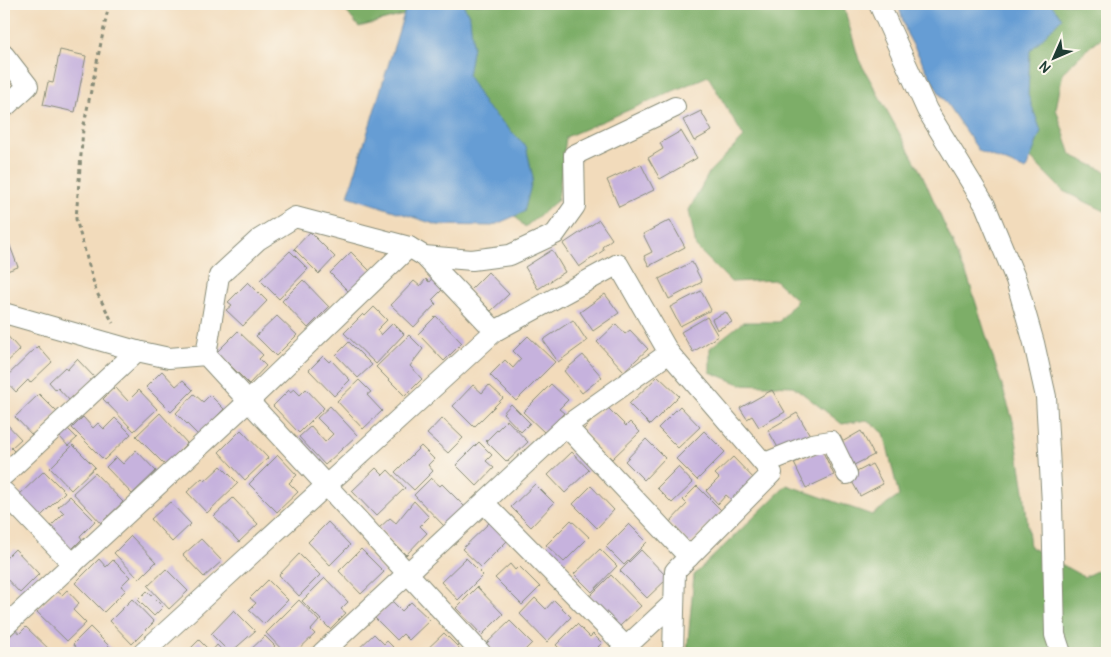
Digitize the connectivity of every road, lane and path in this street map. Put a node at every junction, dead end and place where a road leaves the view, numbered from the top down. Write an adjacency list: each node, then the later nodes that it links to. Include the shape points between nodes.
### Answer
1 (109, 4): 8 (path, via 83,129 76,219 96,291 113,323)
2 (880, 4): 31 (street, via 927,110 985,206 1016,280 1034,343 1046,397 1055,635)
3 (4, 55): 5 (street, via 28,86)
4 (675, 107): 6 (street, via 574,155 575,206 555,234 510,255 472,260)
5 (4, 108)
6 (416, 251): 9 (street); 12 (street, via 294,217 258,240 219,276); 13 (street)
7 (4, 313): 10 (street)
8 (122, 325)
9 (495, 331): 11 (street, via 618,264); 18 (street)
10 (137, 351): 12 (street, via 169,358); 17 (street)
11 (669, 354): 14 (street); 15 (street)
12 (206, 355): 13 (street)
13 (249, 401): 18 (street); 22 (street)
14 (566, 426): 20 (street); 21 (street)
15 (765, 463): 16 (street, via 812,444 831,441); 21 (street, via 772,473)
16 (847, 474)
17 (4, 475)
18 (326, 486): 23 (street); 28 (street)
19 (4, 492): 22 (street)
20 (484, 503): 23 (street); 26 (street)
21 (689, 557): 24 (street, via 675,571)
22 (73, 564): 25 (street)
23 (407, 575): 27 (street); 29 (street)
24 (672, 604): 26 (street); 30 (street)
25 (4, 627)
26 (622, 650)
27 (327, 652)
28 (143, 653)
29 (481, 653)
30 (673, 653)
31 (1061, 653)

